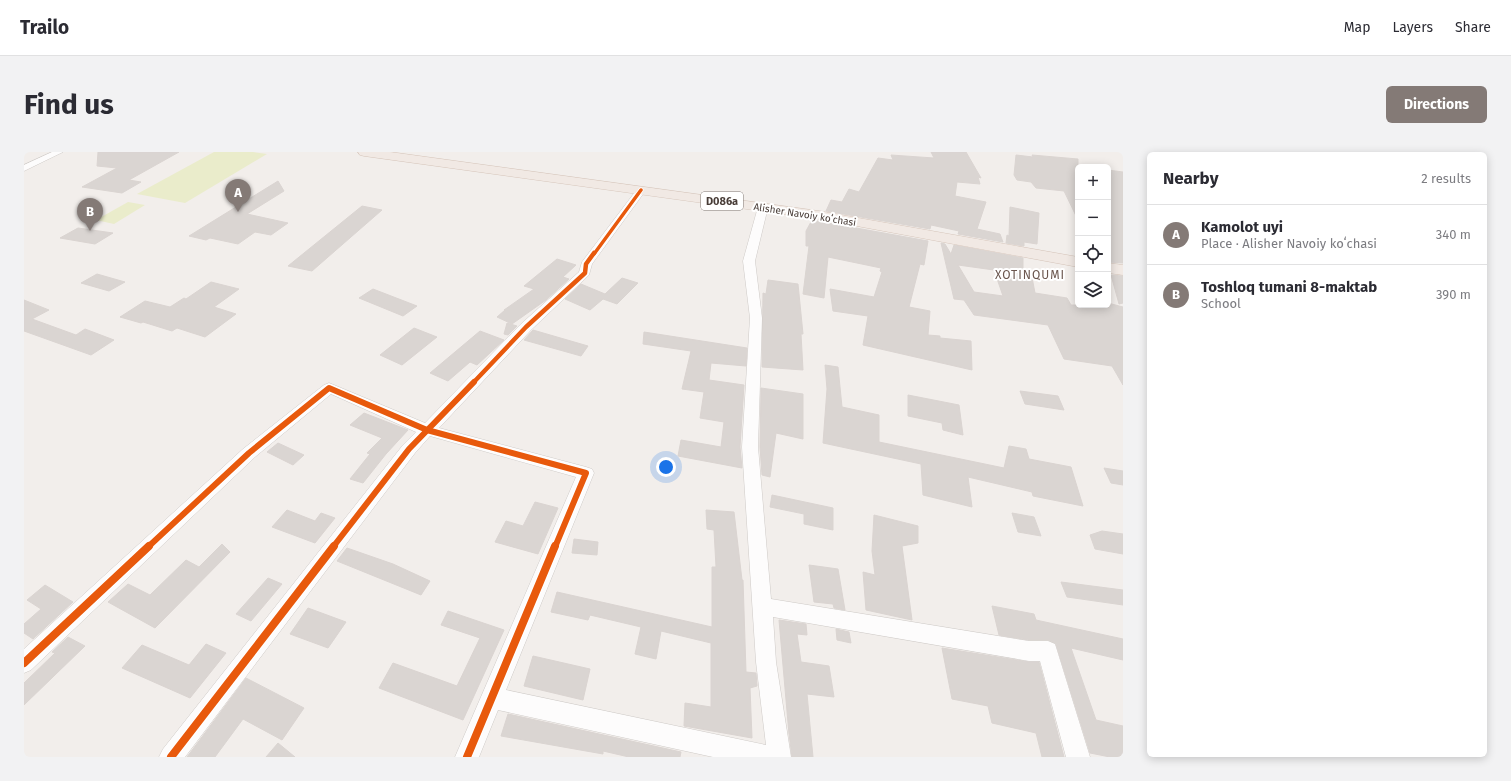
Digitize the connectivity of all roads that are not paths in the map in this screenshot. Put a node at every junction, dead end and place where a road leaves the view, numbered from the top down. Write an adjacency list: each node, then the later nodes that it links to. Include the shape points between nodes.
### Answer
1 (59, 152): 3 (street)
2 (364, 152): 4 (main road, Alisher Navoiy koʻchasi / D086a)
3 (24, 168)
4 (641, 190): 5 (main road, Alisher Navoiy koʻchasi / D086a); 9 (street, via 586,264 585,273 526,327)
5 (763, 207): 6 (main road, Alisher Navoiy koʻchasi / D086a); 10 (street, via 749,261 756,318 750,447)
6 (1075, 261)
7 (1111, 268): 8 (main road)
8 (1123, 270)
9 (427, 430): 11 (street, via 329,388 249,453); 12 (street, via 586,473); 13 (street, via 409,448)
10 (762, 606): 16 (street, via 766,662); 17 (street, via 1029,651 1048,651)
11 (24, 663)
12 (491, 698): 14 (street); 15 (street)
13 (171, 757)
14 (467, 757)
15 (767, 757)
16 (779, 757)
17 (1078, 757)

